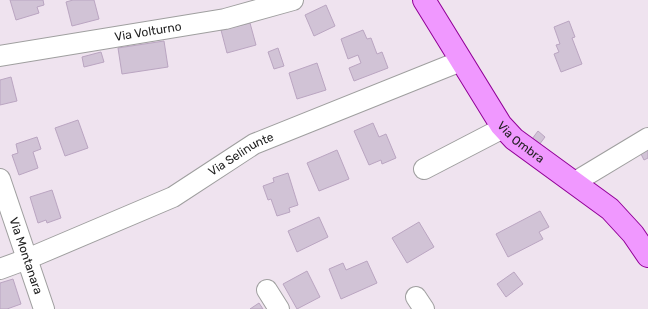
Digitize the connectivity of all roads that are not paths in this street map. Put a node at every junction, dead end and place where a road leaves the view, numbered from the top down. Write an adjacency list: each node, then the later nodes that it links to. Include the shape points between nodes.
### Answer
1 (293, 0): 3 (street, Via Volturno, via 225,19)
2 (424, 0): 4 (main road, Via Ombra)
3 (0, 56)
4 (461, 61): 5 (main road, Via Ombra); 11 (street, Via Selinunte, via 254,144 173,197)
5 (504, 128): 7 (street); 9 (main road, Via Ombra, via 514,140)
6 (648, 138): 9 (street)
7 (424, 169)
8 (0, 179): 11 (street, Via Montanara)
9 (575, 182): 10 (main road, Via Ombra, via 610,209 633,234)
10 (648, 256)
11 (26, 259): 12 (street, Via Selinunte); 14 (street, Via Montanara)
12 (0, 269)
13 (267, 290): 15 (street)
14 (44, 309)
15 (278, 309)

